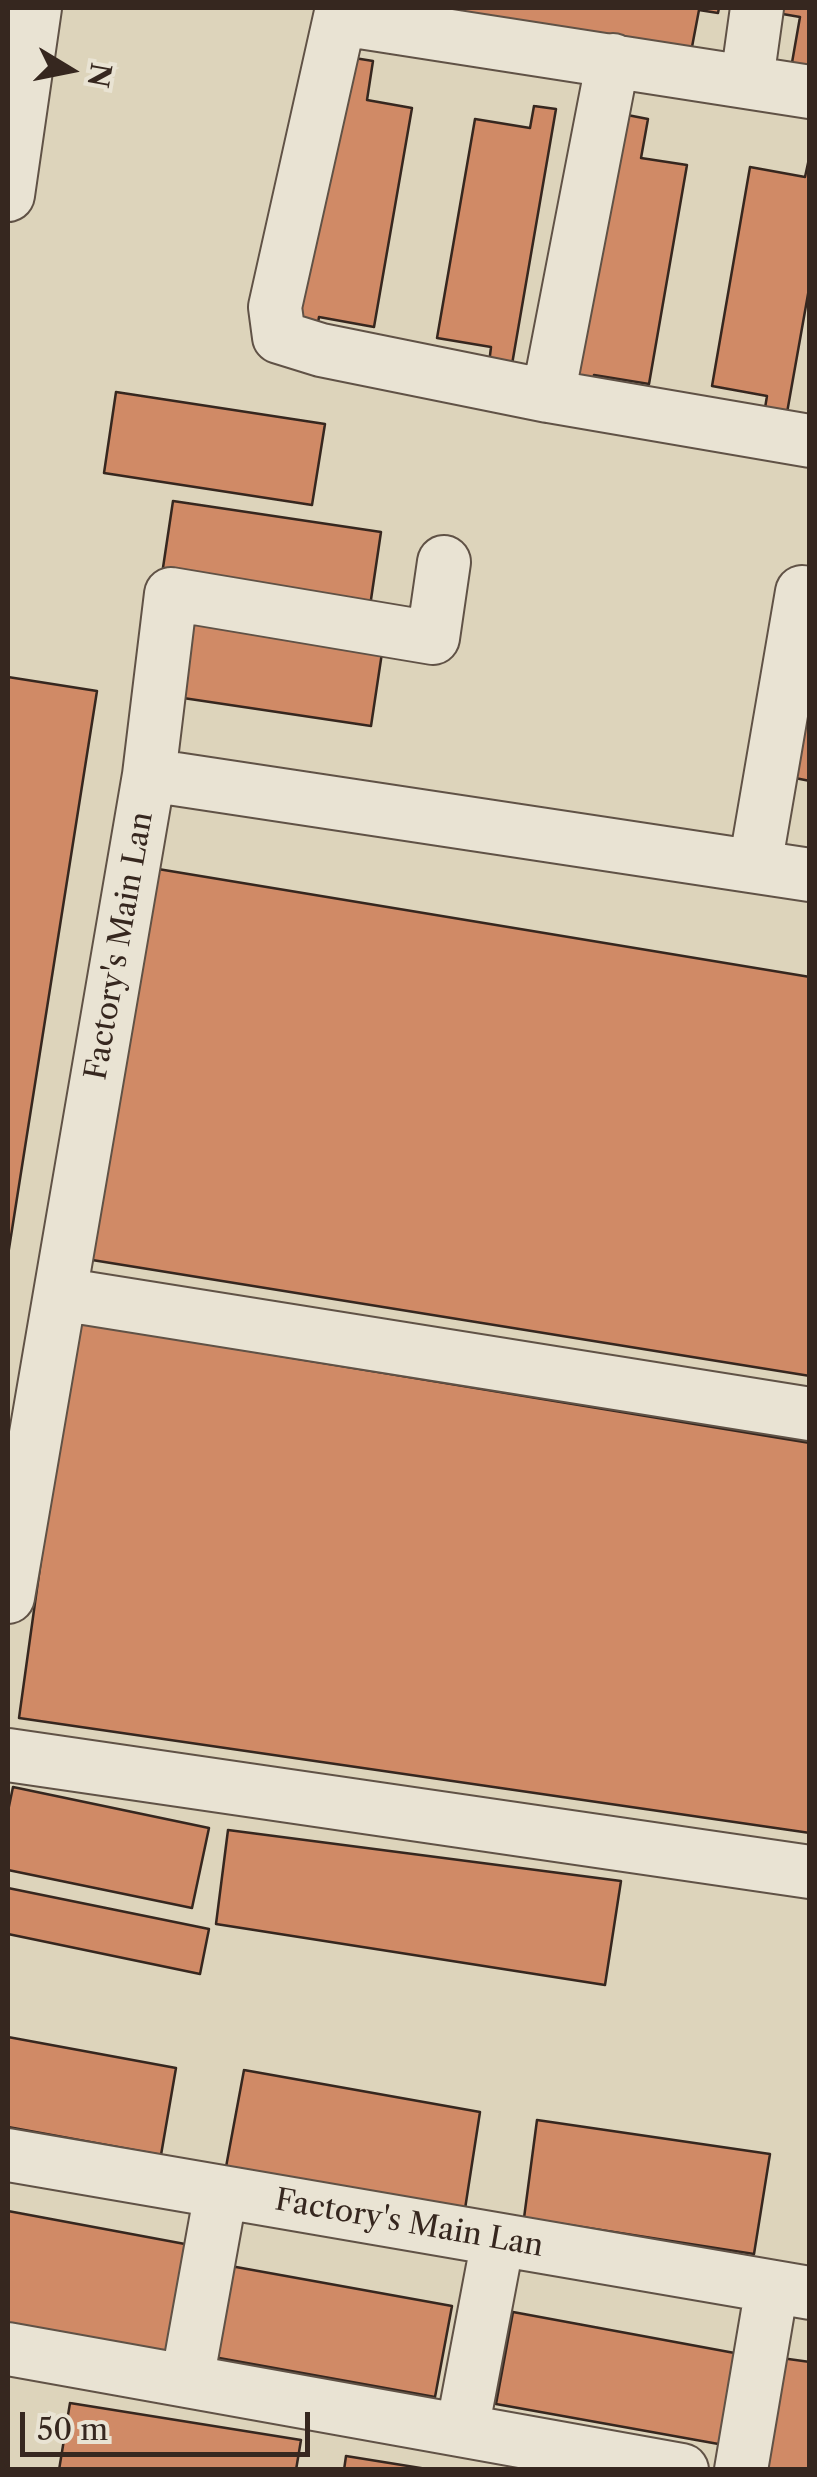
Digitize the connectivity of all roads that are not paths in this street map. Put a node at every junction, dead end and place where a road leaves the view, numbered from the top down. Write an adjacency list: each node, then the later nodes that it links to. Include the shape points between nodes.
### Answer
1 (35, 8): 7 (street)
2 (756, 8): 5 (street)
3 (342, 14): 4 (street); 9 (street, via 275,307 279,337)
4 (613, 60): 5 (street); 9 (street)
5 (748, 80): 6 (street)
6 (810, 92)
7 (15, 109): 8 (street)
8 (8, 195)
9 (548, 396): 10 (street)
10 (810, 441)
11 (444, 562): 13 (street, via 434,638 170,594)
12 (802, 592): 14 (street)
13 (149, 775): 14 (street, Factory's Main Lan); 16 (street, Factory's Main Lan)
14 (755, 866): 15 (street, Factory's Main Lan)
15 (810, 874)
16 (60, 1294): 17 (street); 18 (street, Factory's Main Lan)
17 (810, 1414)
18 (8, 1597)
19 (8, 1755): 20 (street)
20 (810, 1872)
21 (8, 2155): 22 (street, Factory's Main Lan)
22 (221, 2192): 23 (street, Factory's Main Lan); 26 (street)
23 (498, 2240): 24 (street, Factory's Main Lan); 27 (street)
24 (791, 2290): 29 (street)
25 (8, 2350): 26 (street)
26 (187, 2381): 27 (street)
27 (462, 2430): 28 (street)
28 (682, 2470)
29 (741, 2470)

